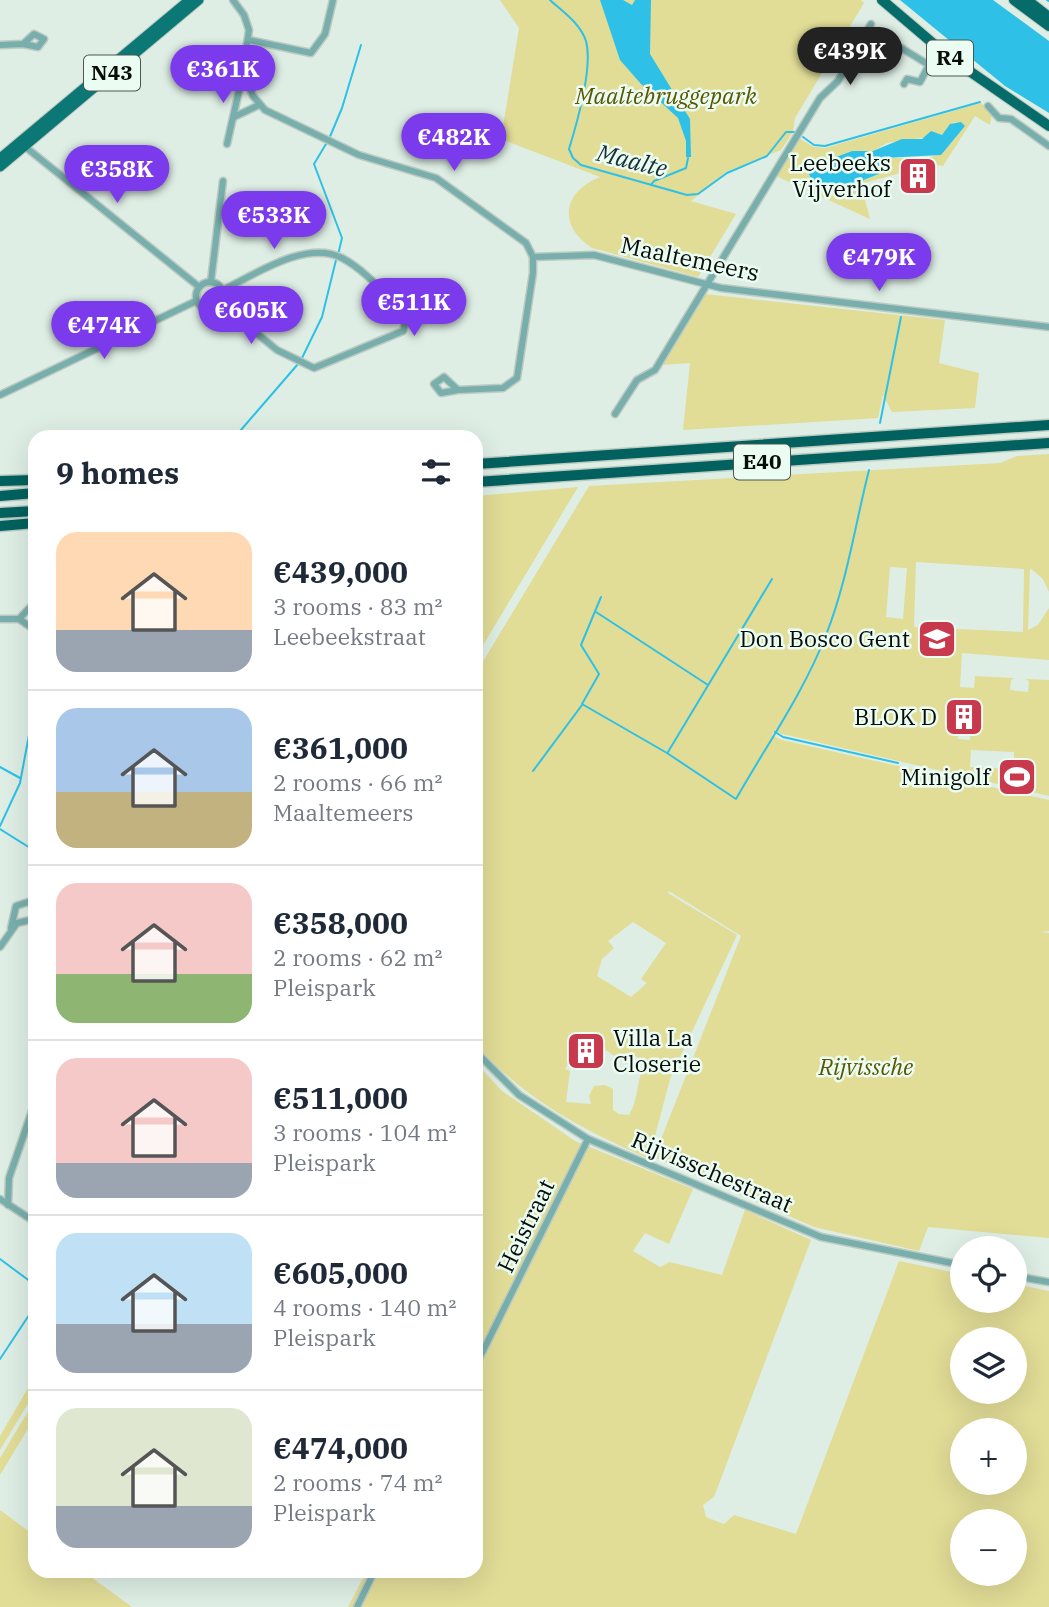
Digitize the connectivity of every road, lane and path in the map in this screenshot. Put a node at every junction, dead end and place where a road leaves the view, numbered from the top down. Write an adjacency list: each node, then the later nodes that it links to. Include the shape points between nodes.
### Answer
1 (189, 0): 19 (main road, N43)
2 (199, 0): 19 (main road, N43)
3 (233, 0): 10 (street, via 247,22)
4 (333, 0): 10 (street, via 325,34 312,53)
5 (883, 0): 18 (highway, R4, via 948,57)
6 (1014, 0): 9 (highway)
7 (1027, 0): 8 (highway)
8 (1049, 17)
9 (1049, 26)
10 (249, 40): 13 (street)
11 (23, 44): 12 (street)
12 (0, 45)
13 (243, 71): 15 (street); 17 (street)
14 (904, 84): 27 (street, via 907,79 920,82 929,65 870,26 838,81 820,98)
15 (259, 105): 17 (street); 25 (street, via 359,155 436,178 517,235)
16 (988, 106): 21 (street, via 999,118 1011,118)
17 (234, 117): 20 (street)
18 (1049, 126)
19 (22, 144): 22 (main road, N43); 23 (main road, N43); 28 (street)
20 (228, 144)
21 (1049, 146)
22 (0, 158)
23 (0, 167)
24 (223, 181): 26 (street)
25 (533, 257): 27 (street, Maaltemeers, via 594,255); 33 (street, via 517,378 503,388)
26 (211, 281): 28 (street); 29 (street)
27 (706, 285): 32 (street, Maaltemeers); 35 (street, via 655,370 637,380)
28 (198, 286): 30 (street)
29 (223, 290): 31 (street); 31 (street, via 295,258 336,256 363,273 407,316 403,331 314,368 277,350)
30 (196, 301): 31 (street, via 208,310); 34 (street)
31 (222, 304)
32 (1049, 327)
33 (458, 390)
34 (0, 395)
35 (615, 414)
36 (1049, 425): 38 (highway, E40)
37 (1049, 443): 41 (highway, E40)
38 (483, 464)
39 (28, 480): 40 (highway)
40 (0, 481)
41 (483, 482)
42 (28, 494): 43 (highway)
43 (0, 496)
44 (28, 511): 45 (highway)
45 (0, 513)
46 (28, 524): 47 (highway)
47 (0, 526)
48 (28, 609): 50 (street)
49 (0, 619): 50 (street)
50 (19, 619): 51 (street)
51 (28, 625)
52 (28, 902): 54 (street, via 16,906)
53 (28, 920): 54 (street)
54 (11, 928): 55 (street)
55 (0, 947)
56 (483, 1059): 58 (street, Rijvisschestraat, via 511,1088)
57 (28, 1122): 59 (street)
58 (588, 1139): 64 (street, Rijvisschestraat, via 821,1237); 67 (street, Heistraat)
59 (9, 1178): 60 (street); 62 (street)
60 (0, 1182)
61 (0, 1199): 62 (street)
62 (8, 1205): 63 (street)
63 (28, 1218)
64 (950, 1263)
65 (1027, 1278): 66 (street)
66 (1049, 1282)
67 (483, 1351)
68 (371, 1578): 69 (street)
69 (357, 1607)

